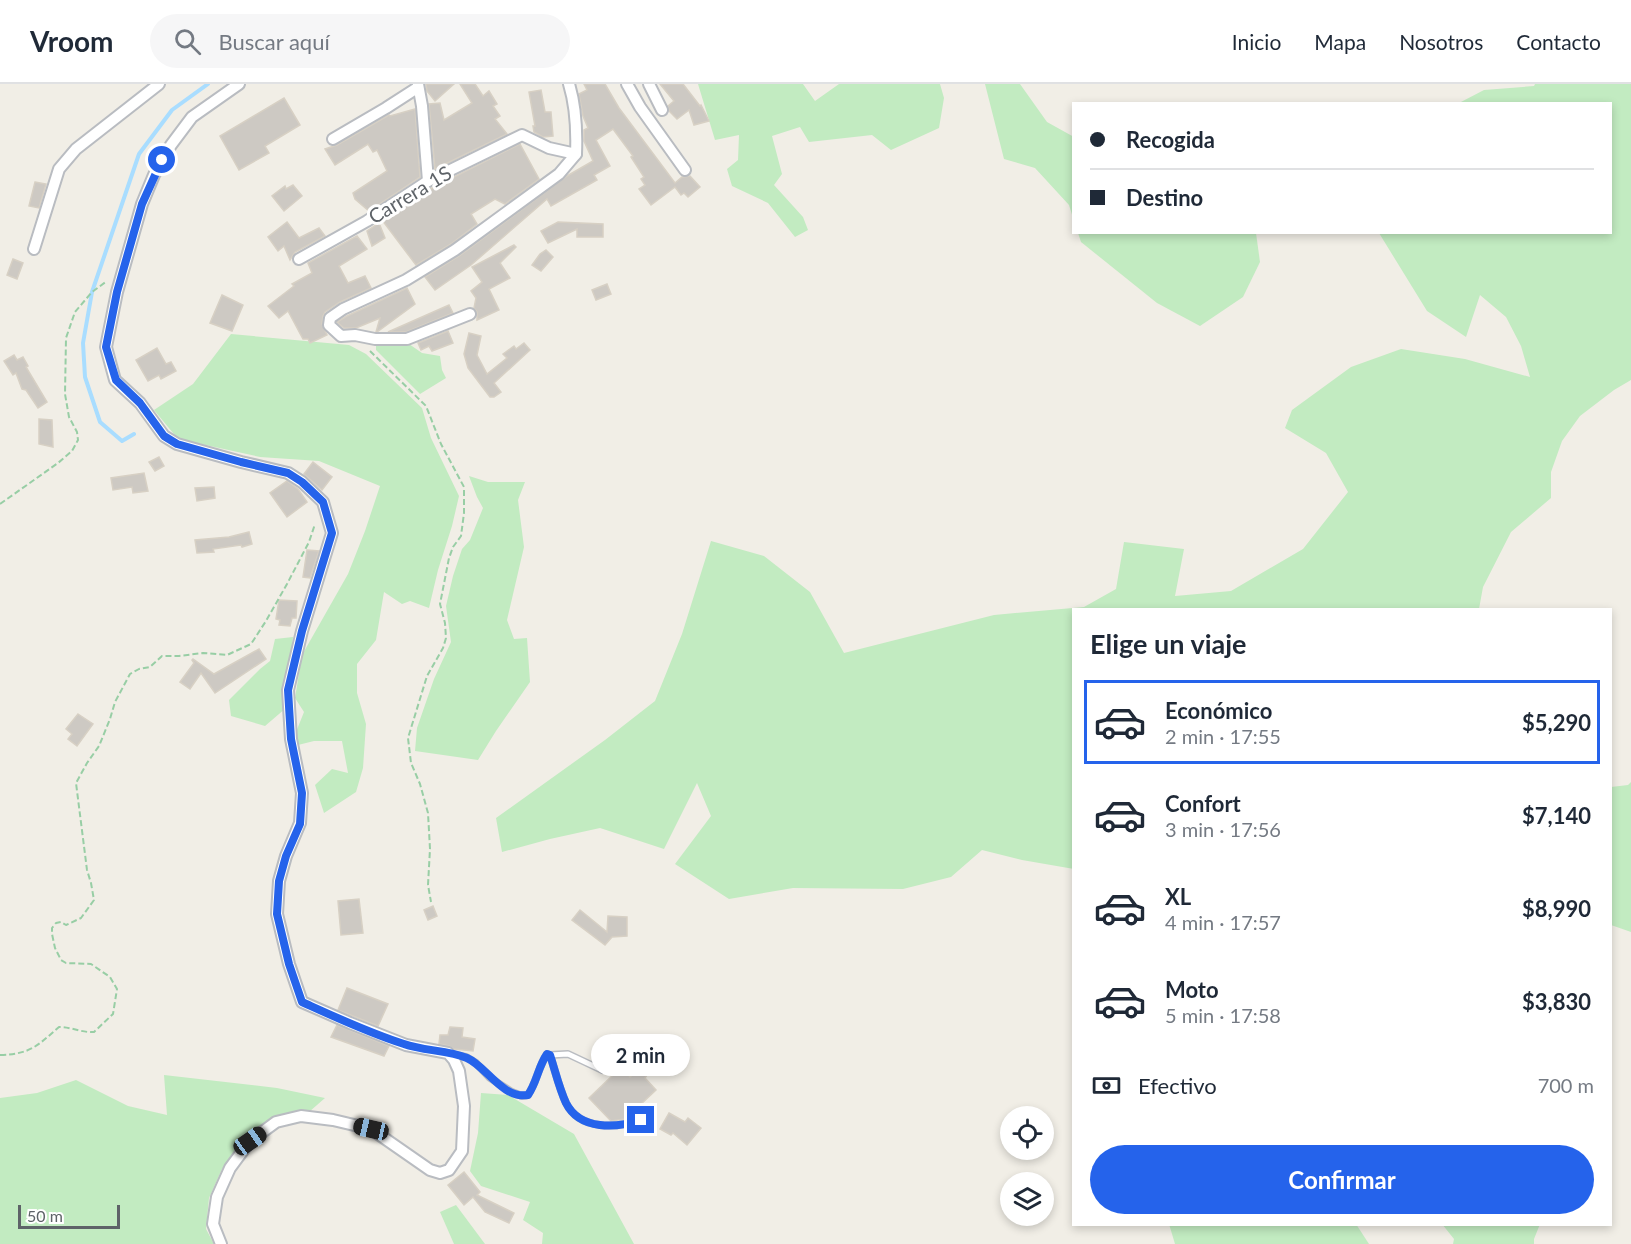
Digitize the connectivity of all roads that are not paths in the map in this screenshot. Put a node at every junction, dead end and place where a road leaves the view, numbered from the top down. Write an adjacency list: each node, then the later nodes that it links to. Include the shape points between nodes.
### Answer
1 (159, 84): 12 (street, via 76,149 59,169)
2 (238, 84): 15 (street, via 192,117 154,175 117,292 106,347 116,380 140,403 164,436 177,444 288,473 323,502 332,533 288,690 291,739 302,793 300,824 279,881 277,914 302,1002 406,1045)
3 (569, 84): 9 (street, via 577,129)
4 (627, 84): 10 (street)
5 (649, 84): 7 (street)
6 (418, 86): 8 (street); 11 (street)
7 (662, 110)
8 (333, 139)
9 (576, 154): 11 (street, Carrera 1S, via 549,148 522,135); 14 (street, via 559,174 455,250 406,280 343,309 330,318 329,325 341,336 407,339)
10 (685, 170)
11 (428, 181): 13 (street, Carrera 1S)
12 (34, 249)
13 (299, 259)
14 (470, 314)
15 (448, 1053): 16 (lane, via 466,1057 496,1083 522,1095 528,1095 543,1060); 19 (street, via 459,1071 464,1106 462,1151 449,1170 430,1170 371,1129 301,1116 276,1122 250,1141 230,1168 217,1197 213,1224)
16 (550, 1055): 17 (lane, via 568,1054); 18 (lane, via 567,1104 578,1117 608,1127)
17 (602, 1070)
18 (641, 1120)
19 (221, 1244)

